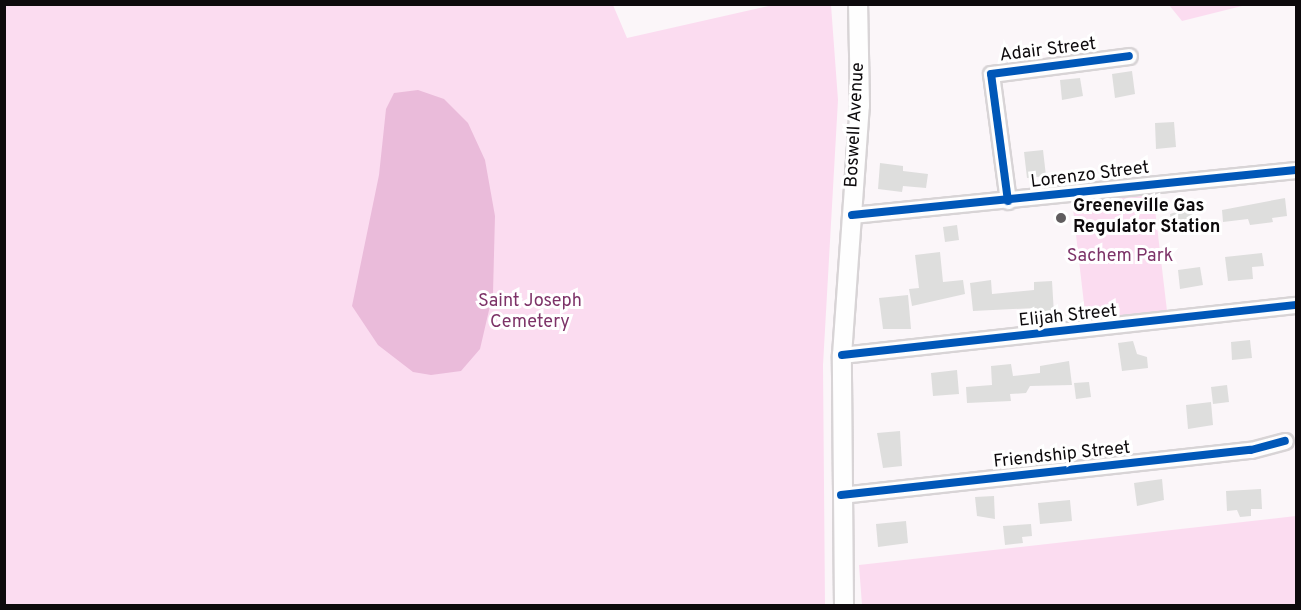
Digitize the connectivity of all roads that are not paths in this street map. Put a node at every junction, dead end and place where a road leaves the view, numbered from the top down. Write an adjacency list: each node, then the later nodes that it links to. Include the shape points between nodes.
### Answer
1 (858, 4): 5 (main road, Boswell Avenue, via 860,106)
2 (1129, 56): 4 (street, Adair Street, via 991,74)
3 (1296, 170): 4 (street, Lorenzo Street)
4 (1008, 201): 5 (street, Lorenzo Street)
5 (852, 215): 7 (main road, Boswell Avenue)
6 (1296, 305): 7 (street, Elijah Street)
7 (842, 355): 9 (main road, Boswell Avenue)
8 (1285, 441): 9 (street, Friendship Street, via 1231,453)
9 (841, 495): 10 (main road, Boswell Avenue)
10 (844, 606)

